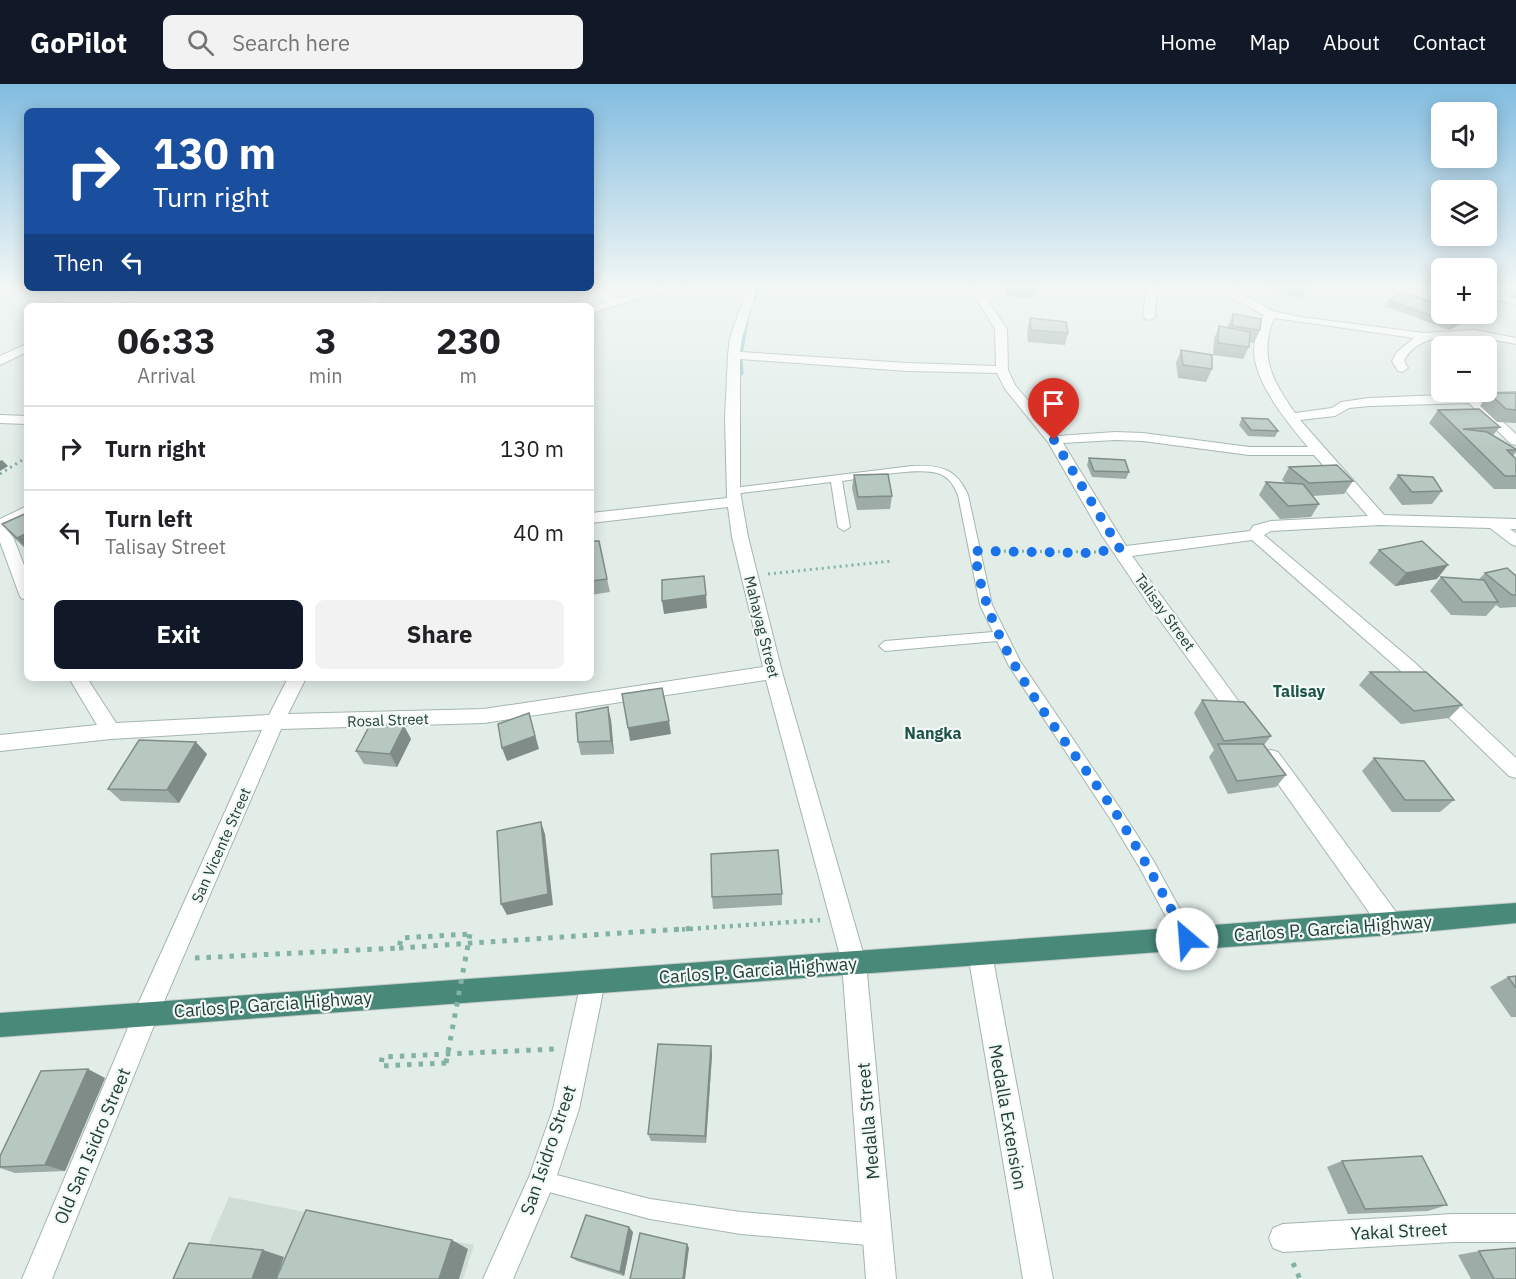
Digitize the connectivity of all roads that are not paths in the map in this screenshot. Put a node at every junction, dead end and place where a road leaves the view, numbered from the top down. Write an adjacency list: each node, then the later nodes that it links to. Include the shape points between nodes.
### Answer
1 (737, 341): 6 (street, Mahayag Street)
2 (1001, 341): 9 (street, Talisay Street)
3 (1262, 341): 14 (street, via 1260,354 1266,373)
4 (1418, 341): 8 (street, via 1401,355 1398,361)
5 (24, 349): 7 (street)
6 (734, 355): 9 (street); 21 (street, Mahayag Street)
7 (0, 361)
8 (1402, 368)
9 (1002, 370): 17 (street, Talisay Street, via 1009,386)
10 (1516, 396): 11 (street)
11 (1497, 397)
12 (1431, 400): 14 (street, via 1369,402 1346,405 1335,412)
13 (1475, 402): 18 (street)
14 (1290, 417): 19 (street)
15 (0, 419): 16 (street)
16 (24, 420)
17 (1054, 440): 19 (street, via 1134,437 1249,451); 31 (street, Talisay Street)
18 (1516, 441)
19 (1319, 451): 24 (street)
20 (836, 479): 21 (lane); 28 (lane); 33 (lane, via 927,468 952,475 963,495 986,605)
21 (734, 496): 23 (street); 35 (street, Mahayag Street)
22 (24, 512): 25 (street)
23 (594, 518)
24 (1380, 520): 27 (street); 29 (street, via 1271,526 1258,529)
25 (0, 524): 32 (street)
26 (1516, 524): 27 (street)
27 (1496, 525): 30 (street)
28 (844, 527)
29 (1256, 535): 31 (street); 43 (street, via 1408,667)
30 (1516, 541)
31 (1121, 551): 39 (street, Talisay Street)
32 (24, 586)
33 (1000, 636): 34 (lane); 46 (lane, via 1147,865)
34 (885, 646)
35 (773, 672): 38 (street, Rosal Street, via 484,716); 48 (street, Mahayag Street)
36 (80, 681): 40 (street)
37 (296, 681): 38 (street, San Vicente Street)
38 (275, 722): 40 (street, Rosal Street); 50 (street, San Vicente Street)
39 (1250, 730)
40 (111, 731): 41 (street, Rosal Street)
41 (0, 743)
42 (1264, 749): 45 (street)
43 (1516, 770)
44 (1516, 913): 45 (highway, Carlos P. Garcia Highway)
45 (1390, 924): 46 (highway, Carlos P. Garcia Highway)
46 (1187, 939): 47 (highway, Carlos P. Garcia Highway)
47 (980, 954): 48 (highway, Carlos P. Garcia Highway); 59 (street, Medalla Extension)
48 (854, 963): 49 (highway, Carlos P. Garcia Highway); 54 (street, Medalla Street)
49 (593, 982): 50 (highway, Carlos P. Garcia Highway); 52 (street, San Isidro Street, via 566,1109)
50 (147, 1013): 51 (highway, Carlos P. Garcia Highway); 56 (street, Old San Isidro Street)
51 (0, 1025)
52 (541, 1181): 54 (lane, via 650,1209 741,1223); 57 (street, San Isidro Street)
53 (1516, 1228): 55 (street, Yakal Street)
54 (879, 1235): 58 (street, Medalla Street)
55 (1283, 1238)
56 (37, 1279)
57 (498, 1279)
58 (881, 1279)
59 (1038, 1279)

